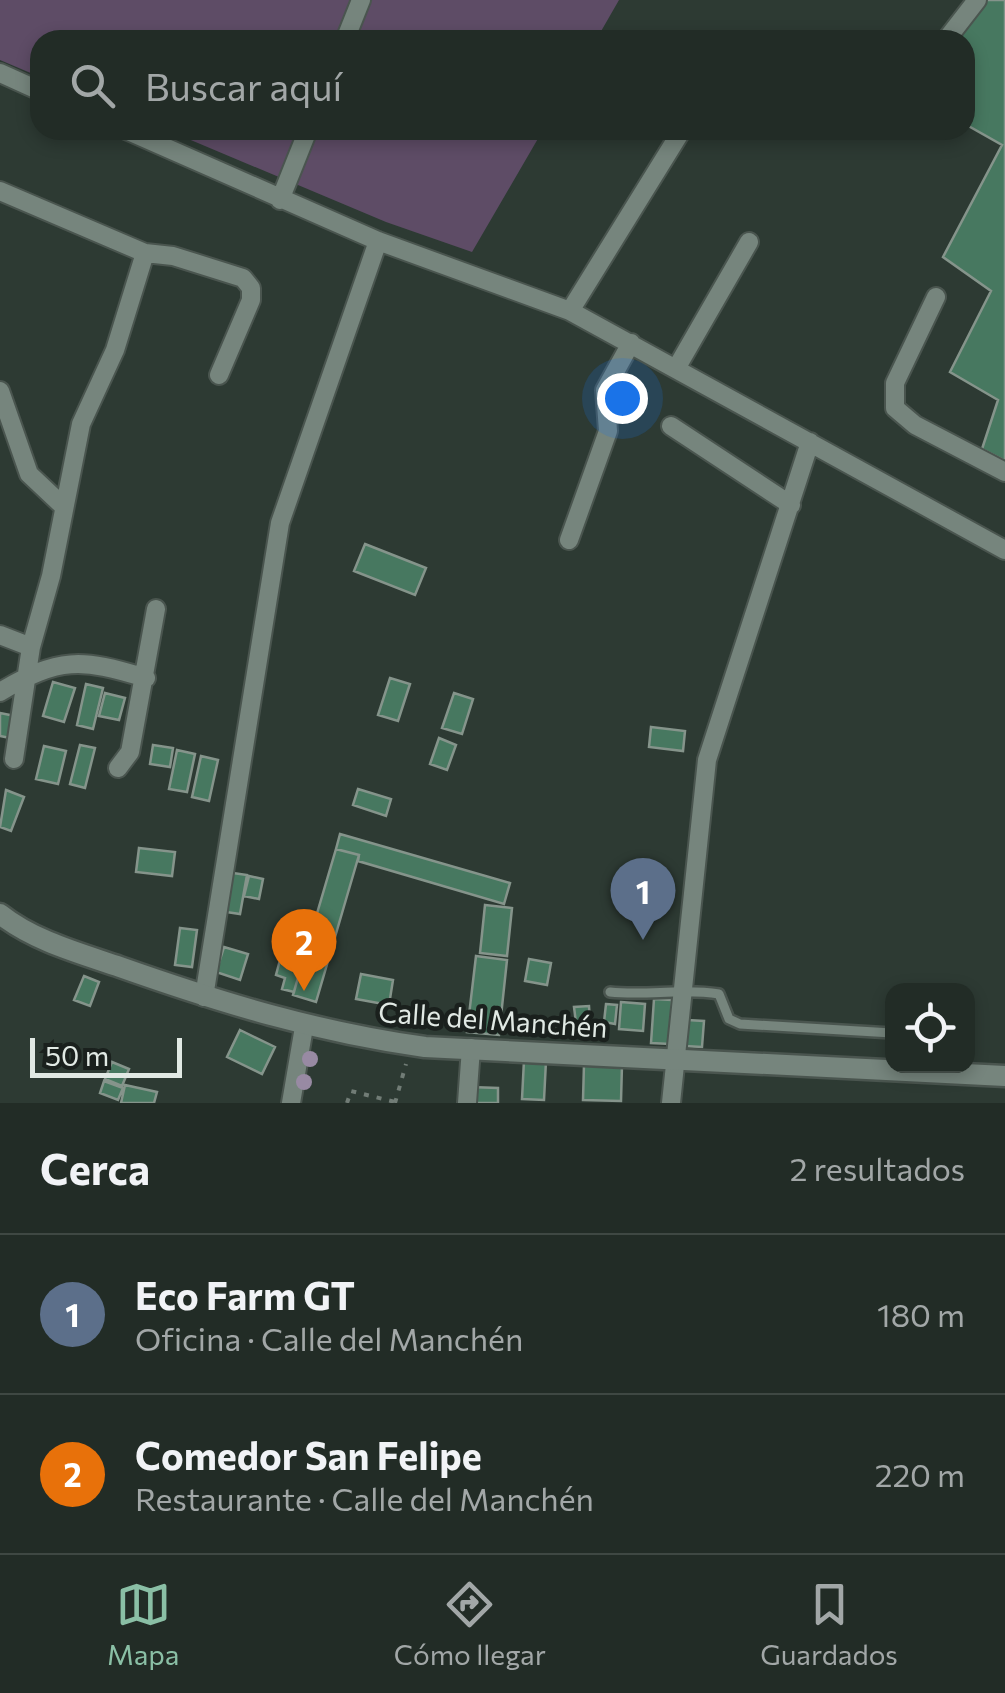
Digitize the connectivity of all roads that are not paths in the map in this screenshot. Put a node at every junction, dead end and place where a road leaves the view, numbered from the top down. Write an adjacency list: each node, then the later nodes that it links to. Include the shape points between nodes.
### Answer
1 (361, 0): 3 (street)
2 (977, 0): 4 (street)
3 (349, 30)
4 (954, 30)
5 (0, 73): 6 (street)
6 (30, 86)
7 (148, 140): 11 (street)
8 (304, 140): 11 (street)
9 (676, 140): 16 (street)
10 (0, 191): 14 (street)
11 (280, 200): 12 (street)
12 (378, 241): 16 (street); 39 (street, via 280,524)
13 (749, 242): 18 (street)
14 (145, 253): 19 (street, via 248,283 250,300); 25 (street, via 115,350 81,424)
15 (936, 297): 23 (street, via 895,383 895,408 914,425)
16 (570, 311): 17 (street)
17 (630, 343): 18 (street); 26 (street, via 605,390 608,431)
18 (677, 367): 22 (street)
19 (218, 374)
20 (0, 392): 25 (street, via 28,474)
21 (672, 426): 24 (street)
22 (810, 442): 24 (street); 27 (street)
23 (1005, 472)
24 (791, 505): 37 (street, via 707,760)
25 (63, 506): 30 (street)
26 (569, 540)
27 (1005, 550)
28 (156, 610): 32 (street)
29 (0, 636): 30 (street)
30 (31, 646): 31 (street)
31 (29, 675): 32 (street, via 67,662); 33 (street); 34 (street)
32 (146, 678): 35 (street, via 130,752)
33 (0, 692)
34 (14, 759)
35 (118, 768)
36 (0, 914): 39 (street, Calle del Manchén, via 58,946)
37 (680, 990): 38 (lane); 41 (lane, via 719,994 729,1019 740,1024); 43 (street)
38 (610, 992)
39 (204, 997): 40 (street, Calle del Manchén)
40 (304, 1027): 42 (street, Calle del Manchén); 45 (street)
41 (885, 1033)
42 (470, 1048): 43 (street, Calle del Manchén); 46 (street)
43 (676, 1060): 44 (street, Calle del Manchén); 47 (street)
44 (1005, 1076)
45 (290, 1103)
46 (467, 1103)
47 (671, 1103)

